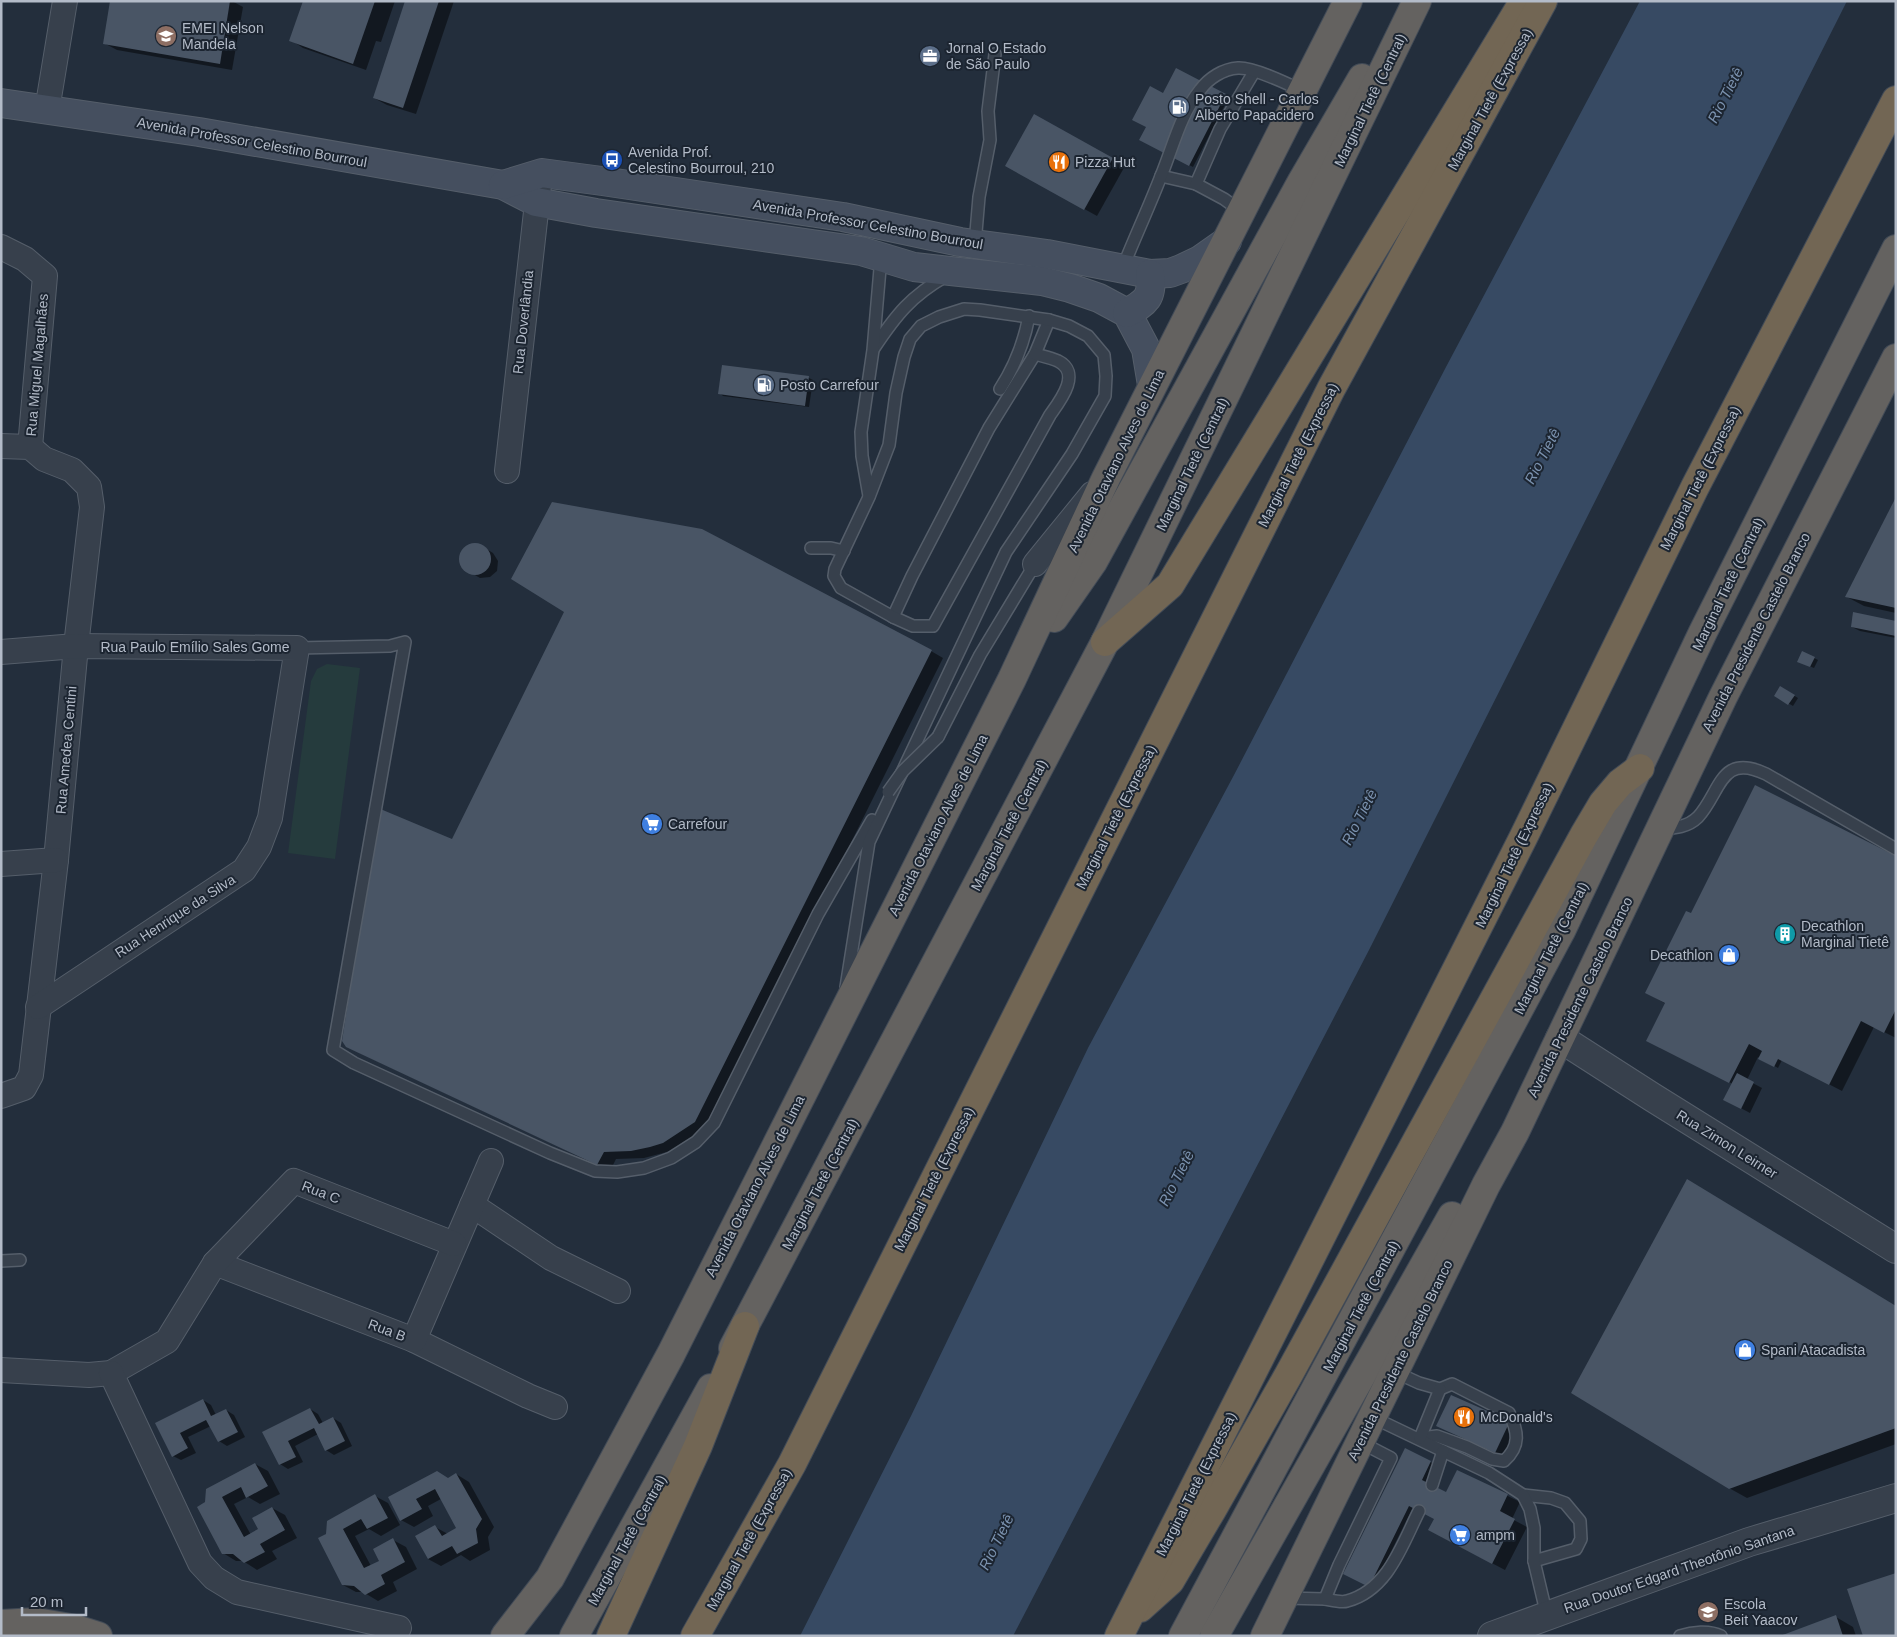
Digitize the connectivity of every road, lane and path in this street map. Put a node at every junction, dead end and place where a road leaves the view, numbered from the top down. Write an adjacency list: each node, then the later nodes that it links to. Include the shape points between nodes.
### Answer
1 (64, 1): 12 (street)
2 (1348, 1): 9 (highway, Avenida Otaviano Alves de Lima)
3 (1411, 1): 50 (highway, via 1302,181 1093,562)
4 (1417, 1): 46 (highway, Marginal Tietê (Central))
5 (1524, 1): 46 (highway, via 1170,585)
6 (1543, 1): 97 (highway, Marginal Tietê (Expressa), via 1331,389 792,1464)
7 (995, 54): 22 (lane, via 988,111 990,140)
8 (1254, 72): 9 (lane); 14 (lane, via 1240,68 1223,71 1200,90 1181,122); 15 (lane, via 1220,129)
9 (1304, 91): 18 (highway, Avenida Otaviano Alves de Lima)
10 (1896, 100): 90 (highway, Marginal Tietê (Expressa), via 1695,487 1523,838)
11 (1, 103): 12 (main road, Avenida Professor Celestino Bourroul)
12 (47, 110): 16 (main road, Avenida Professor Celestino Bourroul, via 208,133)
13 (542, 173): 16 (main road, Avenida Professor Celestino Bourroul); 17 (street, Rua Doverlândia); 19 (main road, Avenida Professor Celestino Bourroul)
14 (1161, 176): 15 (lane); 26 (lane)
15 (1196, 184): 18 (lane)
16 (502, 185): 17 (main road, Avenida Professor Celestino Bourroul)
17 (536, 202): 25 (main road, Avenida Professor Celestino Bourroul, via 861,251); 39 (street, Rua Doverlândia)
18 (1242, 212): 21 (highway, Avenida Otaviano Alves de Lima)
19 (842, 218): 20 (main road, Avenida Professor Celestino Bourroul); 25 (main road)
20 (891, 227): 22 (main road, Avenida Professor Celestino Bourroul); 27 (main road, via 898,246)
21 (1227, 241): 28 (main road, Avenida Professor Celestino Bourroul, via 1181,269); 35 (highway, Avenida Otaviano Alves de Lima)
22 (967, 243): 26 (main road, Avenida Professor Celestino Bourroul); 27 (main road, via 940,243 928,252 926,259)
23 (1, 247): 38 (street, Rua Miguel Magalhães, via 45,276)
24 (1896, 249): 51 (highway, Marginal Tietê (Central), via 1703,632)
25 (881, 257): 27 (main road, Avenida Professor Celestino Bourroul); 32 (lane)
26 (1123, 268): 28 (main road, Avenida Professor Celestino Bourroul)
27 (932, 269): 29 (main road, Avenida Professor Celestino Bourroul, via 1070,288); 32 (lane, via 930,285 902,308)
28 (1150, 274): 29 (main road, via 1150,296)
29 (1127, 313): 35 (main road, via 1146,349)
30 (1029, 316): 31 (lane); 36 (lane, via 1012,371); 41 (lane, via 964,310 921,326 910,339 904,357 889,445)
31 (1049, 320): 33 (lane); 57 (lane, via 1088,336 1104,355 1105,396 1072,454 1006,552 869,842)
32 (873, 350): 41 (lane, via 861,432)
33 (1035, 354): 45 (lane, via 981,444); 45 (lane, via 1066,368 1069,375 1067,389 933,626 913,626)
34 (1896, 358): 52 (highway, Avenida Presidente Castelo Branco, via 1727,688)
35 (1152, 385): 40 (highway, Avenida Otaviano Alves de Lima)
36 (1000, 389)
37 (1, 446): 38 (street)
38 (30, 447): 47 (street, Rua Amedea Centini, via 44,460 72,470 88,487 92,507)
39 (507, 471)
40 (1106, 478): 44 (street); 50 (highway, Avenida Otaviano Alves de Lima)
41 (869, 497): 43 (lane)
42 (811, 548): 43 (lane)
43 (844, 551): 45 (lane, via 834,576 841,588)
44 (1035, 564): 48 (lane, Rua Paulo Emílio Sales Gome, bridge, via 980,655 938,736 888,792 818,914 714,1123 696,1142 671,1158 644,1168 617,1172 596,1171 550,1153 354,1063 334,1050 405,642 390,646)
45 (893, 617)
46 (1105, 642): 69 (highway, Marginal Tietê (Central))
47 (76, 646): 48 (street, Rua Paulo Emílio Sales Gome); 49 (street, Rua Paulo Emílio Sales Gome); 54 (street, Rua Amedea Centini)
48 (296, 648): 56 (street, Rua Henrique da Silva, via 270,818 260,847 244,870)
49 (1, 652)
50 (1012, 679): 57 (highway, Avenida Otaviano Alves de Lima)
51 (1640, 768): 90 (highway, via 1620,783 1584,836 1289,1374 1170,1581); 98 (highway, Marginal Tietê (Central), via 1561,931)
52 (1660, 829): 53 (lane, via 1687,825 1698,817 1721,780 1735,769 1746,767 1766,774); 58 (highway, Avenida Presidente Castelo Branco)
53 (1896, 849)
54 (56, 860): 55 (street); 56 (street, Rua Amedea Centini)
55 (1, 864)
56 (38, 1007): 59 (street, Rua Amedea Centini, via 31,1075 24,1088)
57 (841, 1018): 85 (highway, Avenida Otaviano Alves de Lima, via 670,1354)
58 (1560, 1038): 60 (highway, Avenida Presidente Castelo Branco); 64 (street, Rua Zimon Leirner)
59 (1, 1096)
60 (1515, 1132): 72 (highway, Avenida Presidente Castelo Branco); 99 (highway, via 1479,1164)
61 (491, 1161): 62 (street)
62 (472, 1204): 63 (street); 68 (street, via 552,1258)
63 (454, 1244): 67 (street, Rua C, via 294,1181); 70 (street)
64 (1896, 1249)
65 (20, 1260): 66 (lane)
66 (1, 1261)
67 (215, 1263): 70 (street, Rua B); 73 (street, via 167,1341)
68 (618, 1291)
69 (745, 1326): 95 (highway, Marginal Tietê (Central)); 96 (highway, via 698,1446)
70 (414, 1340): 75 (street, Rua B)
71 (1, 1370): 73 (street, via 89,1375)
72 (1395, 1372): 74 (lane); 76 (highway, Avenida Presidente Castelo Branco)
73 (111, 1373): 91 (street, via 200,1563 214,1578 237,1592)
74 (1440, 1389): 77 (lane); 77 (lane, via 1452,1384 1510,1412 1517,1438 1510,1456 1504,1461 1492,1460 1437,1436)
75 (555, 1407)
76 (1372, 1417): 77 (lane); 78 (highway, Avenida Presidente Castelo Branco)
77 (1420, 1438): 79 (lane)
78 (1360, 1442): 86 (highway, Avenida Presidente Castelo Branco); 87 (lane, via 1395,1460 1338,1565)
79 (1443, 1451): 80 (lane); 81 (lane, via 1489,1473)
80 (1430, 1478)
81 (1524, 1495): 84 (lane, via 1534,1528); 84 (lane, via 1565,1503 1580,1521 1581,1539 1576,1549)
82 (1896, 1498): 88 (street, Rua Doutor Edgard Theotônio Santana, via 1749,1542)
83 (1419, 1511): 87 (lane, via 1388,1572 1372,1590 1346,1602)
84 (1534, 1561): 88 (lane)
85 (550, 1578): 93 (highway, Avenida Otaviano Alves de Lima); 94 (highway)
86 (1284, 1598): 87 (lane); 100 (highway, Avenida Presidente Castelo Branco)
87 (1325, 1599)
88 (1547, 1616): 101 (street, Rua Doutor Edgard Theotônio Santana)
89 (1, 1624): 92 (highway, via 36,1622)
90 (1123, 1627)
91 (399, 1628)
92 (98, 1636)
93 (505, 1636)
94 (518, 1636)
95 (574, 1636)
96 (611, 1636)
97 (695, 1636)
98 (1183, 1636)
99 (1214, 1636)
100 (1265, 1636)
101 (1492, 1636)
102 (1680, 1636): 103 (lane, via 1705,1632)
103 (1721, 1636)

